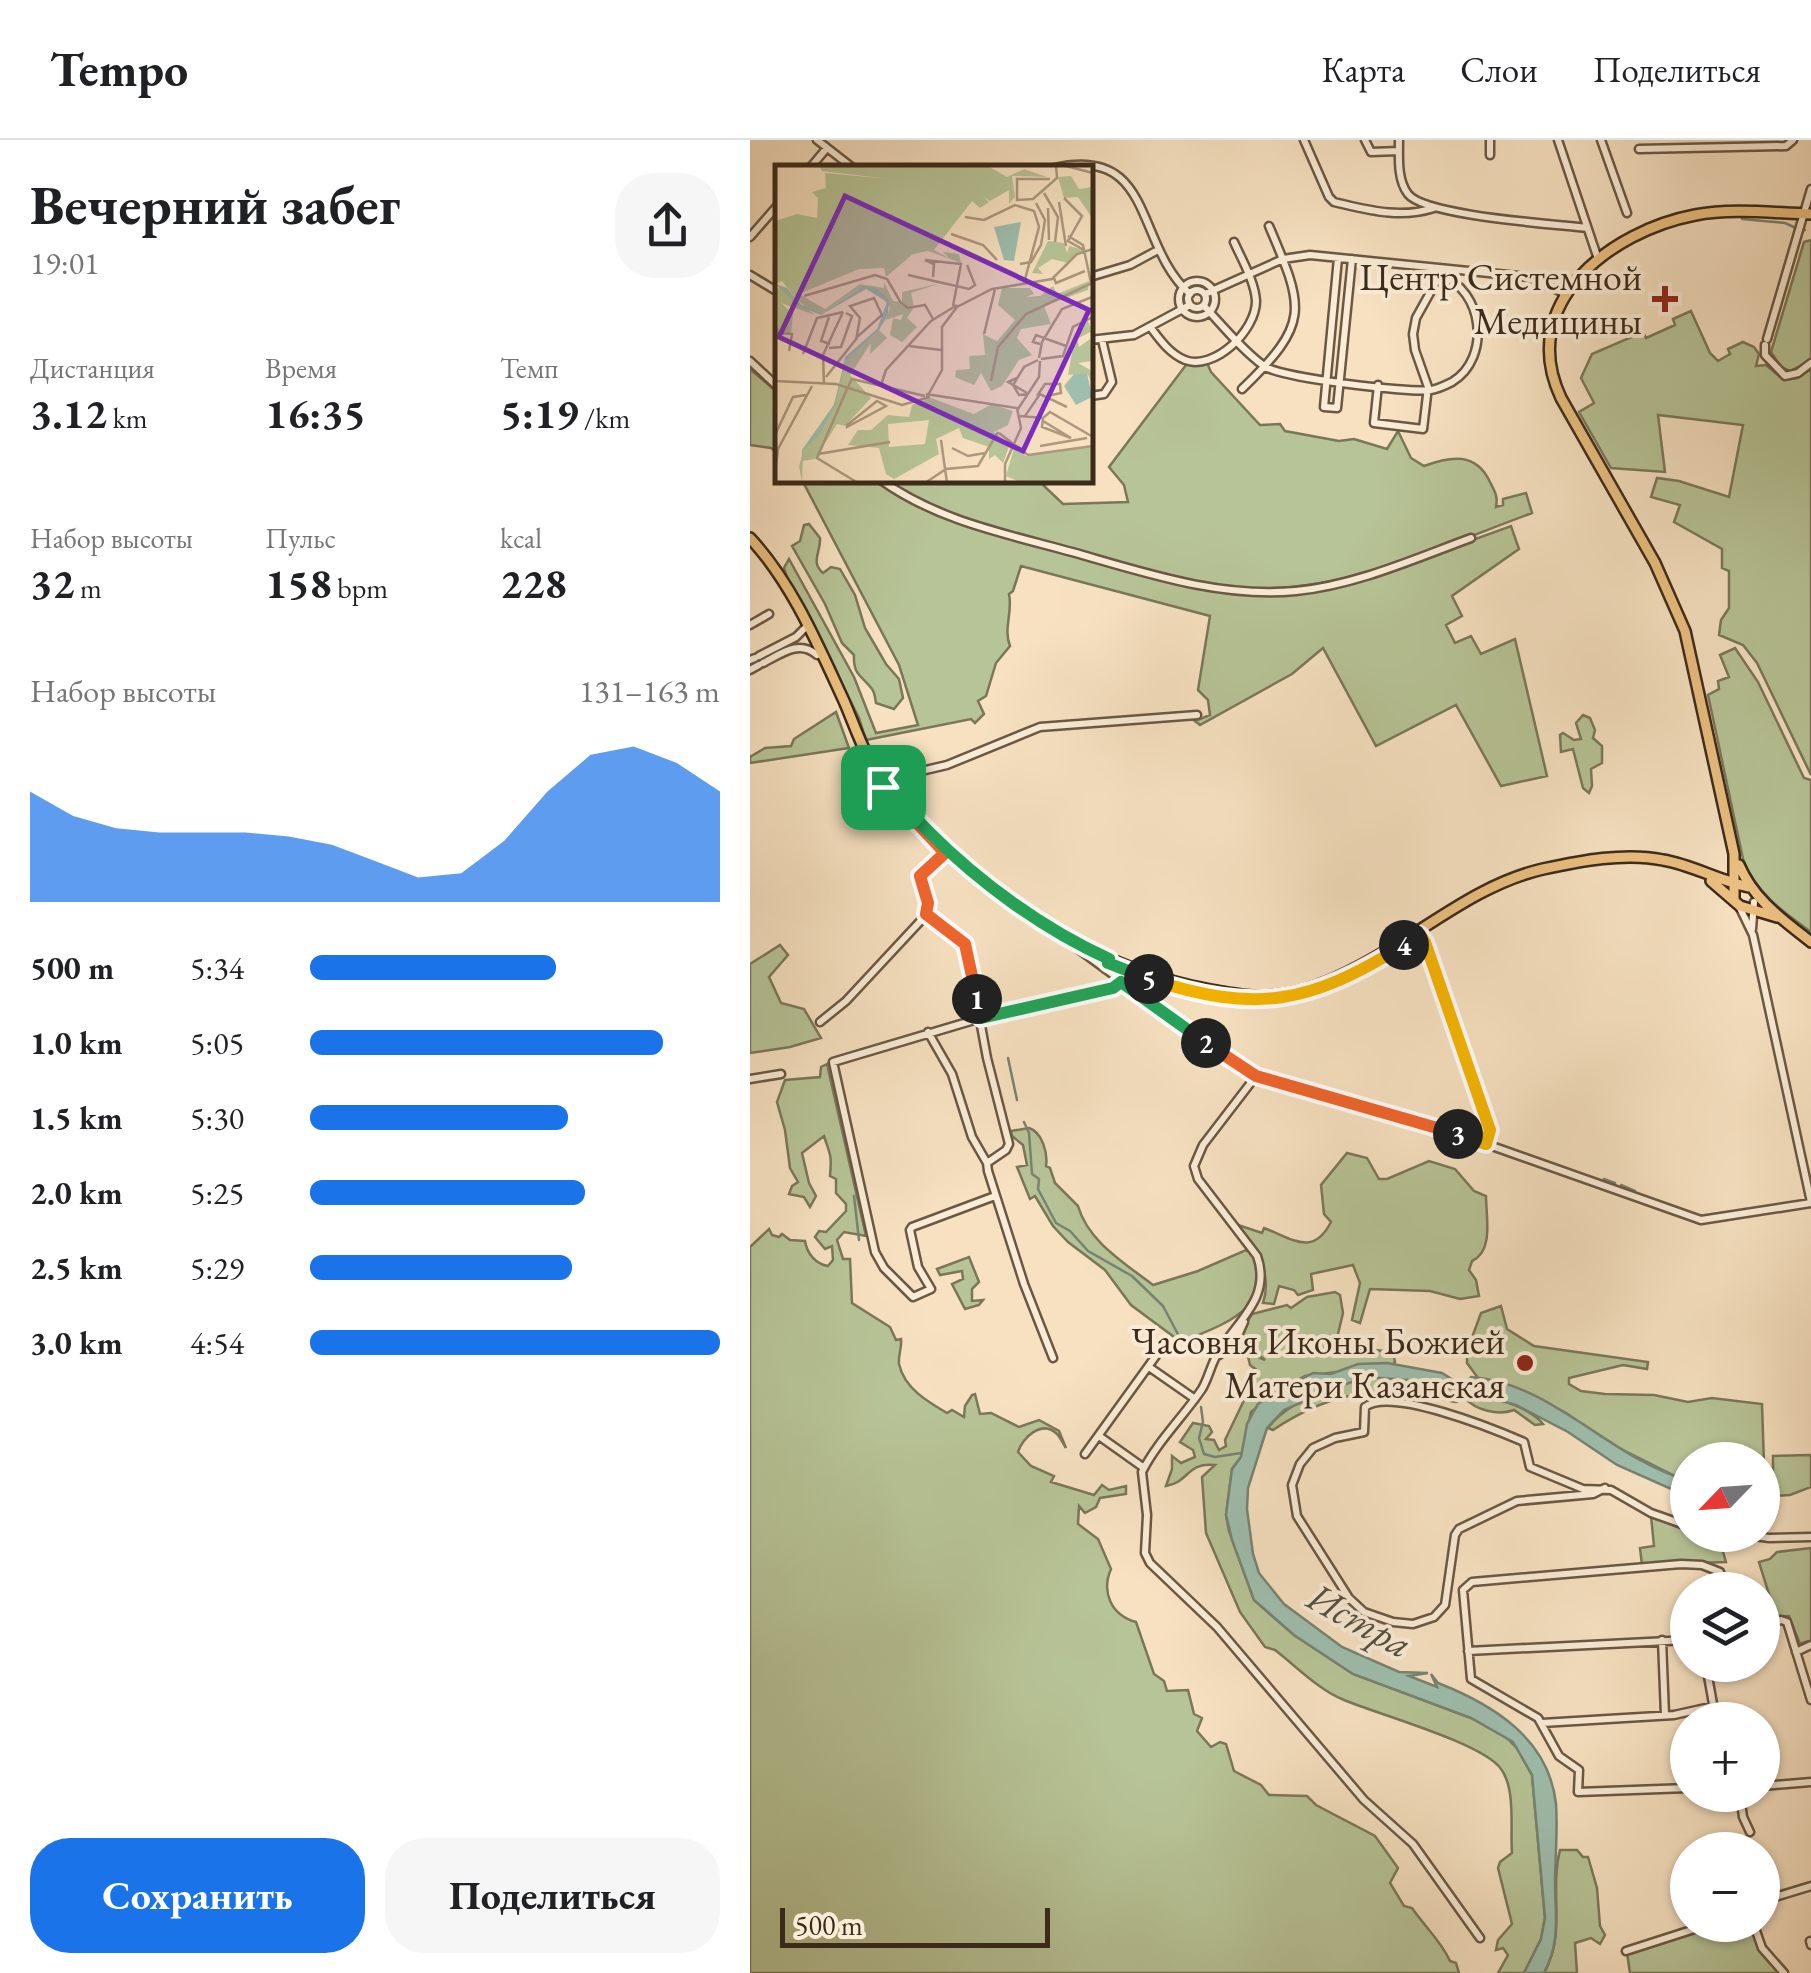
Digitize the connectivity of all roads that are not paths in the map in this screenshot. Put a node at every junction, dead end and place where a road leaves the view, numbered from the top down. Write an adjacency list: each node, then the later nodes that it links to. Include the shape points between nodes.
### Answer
1 (817, 140): 9 (street)
2 (1304, 140): 18 (street, via 1334,202 1407,215)
3 (1366, 140): 11 (street, via 1372,152)
4 (1398, 140): 11 (street)
5 (1490, 140): 12 (street)
6 (1558, 140): 22 (street)
7 (1601, 140): 19 (street)
8 (1793, 140): 10 (street, via 1786,146)
9 (826, 149): 13 (street); 14 (street)
10 (1639, 150)
11 (1399, 151): 18 (street, via 1406,190)
12 (1490, 155)
13 (813, 165)
14 (849, 165)
15 (1070, 165): 25 (street, via 1086,162 1117,173 1134,192)
16 (1811, 188): 20 (street)
17 (775, 208): 23 (street)
18 (1435, 208): 22 (street)
19 (1627, 214)
20 (1808, 214): 29 (main road, via 1696,215 1646,230); 46 (street, via 1764,355 1786,376)
21 (1269, 226): 27 (street)
22 (1587, 228): 29 (street)
23 (750, 237)
24 (1234, 242): 31 (street)
25 (1158, 250): 32 (street); 34 (street)
26 (1338, 258): 27 (street); 28 (street); 48 (street)
27 (1283, 259): 31 (street); 47 (street, via 1294,320 1285,345)
28 (1352, 259): 30 (street); 49 (street)
29 (1598, 259): 38 (main road)
30 (1441, 272): 38 (street, via 1539,280); 53 (street, via 1413,334); 53 (street, via 1469,297 1478,326 1462,375)
31 (1248, 274): 36 (street); 44 (street, via 1256,300)
32 (1092, 275)
33 (750, 276): 35 (street)
34 (1183, 287): 36 (street, via 1198,281); 37 (street); 39 (street, via 1178,298)
35 (775, 290)
36 (1208, 292): 37 (street); 40 (street)
37 (1190, 294): 39 (street)
38 (1566, 294): 67 (main road, via 1550,339 1552,377 1676,606)
39 (1186, 307): 40 (street); 41 (street)
40 (1207, 309): 44 (street)
41 (1151, 328): 43 (street); 44 (street, via 1170,351 1192,362)
42 (1092, 340): 43 (street)
43 (1102, 340): 54 (street, via 1112,382 1104,394)
44 (1237, 340): 47 (street)
45 (750, 361): 50 (street)
46 (1811, 363)
47 (1265, 367): 48 (street); 52 (street)
48 (1326, 380): 49 (street); 49 (street, via 1324,407 1337,408)
49 (1340, 382): 51 (street)
50 (775, 384)
51 (1378, 386): 53 (street); 53 (street, via 1374,423 1423,429)
52 (1242, 389)
53 (1428, 390)
54 (1092, 396)
55 (885, 482): 57 (street, via 979,527 1236,592 1315,588)
56 (750, 538): 60 (main road)
57 (1471, 538)
58 (769, 614): 59 (street)
59 (750, 626)
60 (806, 627): 61 (main road); 62 (street); 65 (main road)
61 (817, 655): 62 (street, via 797,647); 65 (main road)
62 (757, 660): 63 (street)
63 (750, 670)
64 (1197, 715): 65 (street, via 1040,727 960,760 896,776)
65 (884, 786): 66 (main road)
66 (946, 852): 70 (street, via 920,876); 76 (main road); 76 (main road, via 986,887)
67 (1735, 859): 68 (main road, via 1731,878); 69 (main road)
68 (1720, 881): 69 (main road); 76 (main road, via 1650,858 1543,869 1479,894 1339,976 1277,995 1193,987)
69 (1744, 896): 71 (main road); 71 (main road); 72 (street); 73 (main road, via 1662,864 1587,866 1500,888); 74 (street)
70 (926, 914): 78 (street, via 965,944); 79 (street)
71 (1772, 915): 72 (street, via 1756,915); 75 (main road)
72 (1752, 922): 74 (street)
73 (1420, 935): 76 (main road, via 1341,980 1278,1000 1193,991); 84 (street, via 1490,1130)
74 (1752, 935): 87 (street)
75 (1811, 942)
76 (1108, 964): 77 (street)
77 (1121, 982): 78 (street); 82 (street)
78 (981, 1018): 80 (street); 85 (street, via 1009,1144)
79 (820, 1022)
80 (928, 1032): 85 (street); 86 (street, via 831,1066 875,1252 913,1297 931,1289 910,1230)
81 (781, 1074): 83 (street)
82 (1256, 1076): 84 (street); 91 (street, via 1202,1145 1194,1166 1259,1263 1258,1296)
83 (750, 1079)
84 (1486, 1144): 87 (street, via 1696,1219)
85 (987, 1162): 86 (street)
86 (994, 1196): 89 (street)
87 (1811, 1203)
88 (1164, 1346): 90 (street)
89 (1054, 1358)
90 (1148, 1367): 91 (street); 92 (street)
91 (1195, 1399): 94 (street)
92 (1099, 1436): 93 (street); 94 (street)
93 (1085, 1454)
94 (1144, 1468): 118 (street, via 1147,1559 1217,1627 1364,1800 1413,1844)
95 (1581, 1492): 95 (street, via 1517,1502 1459,1529 1441,1612 1402,1624 1364,1612 1349,1598 1297,1516 1292,1485 1308,1453 1322,1442 1364,1432 1365,1407 1379,1402 1436,1410 1503,1432 1524,1442 1530,1467); 96 (street, via 1605,1488)
96 (1670, 1520)
97 (1811, 1536): 98 (street)
98 (1780, 1538)
99 (1720, 1572): 104 (street, via 1691,1564 1470,1582 1463,1595)
100 (1780, 1622): 105 (street)
101 (1662, 1640): 102 (street); 104 (street); 108 (street)
102 (1670, 1640)
103 (1811, 1645): 105 (street)
104 (1468, 1652): 109 (street, via 1472,1680)
105 (1796, 1652): 107 (street)
106 (1709, 1682): 108 (street, via 1713,1704)
107 (1811, 1700)
108 (1669, 1715): 109 (street)
109 (1542, 1723): 112 (street, via 1559,1756 1578,1770 1578,1792)
110 (1811, 1782): 111 (street)
111 (1780, 1785)
112 (1670, 1789)
113 (1742, 1812): 114 (street)
114 (1750, 1832)
115 (1811, 1886): 116 (street)
116 (1780, 1895)
117 (1670, 1936): 120 (street)
118 (1480, 1938)
119 (1760, 1942): 121 (street)
120 (1626, 1950)
121 (1784, 1973)

